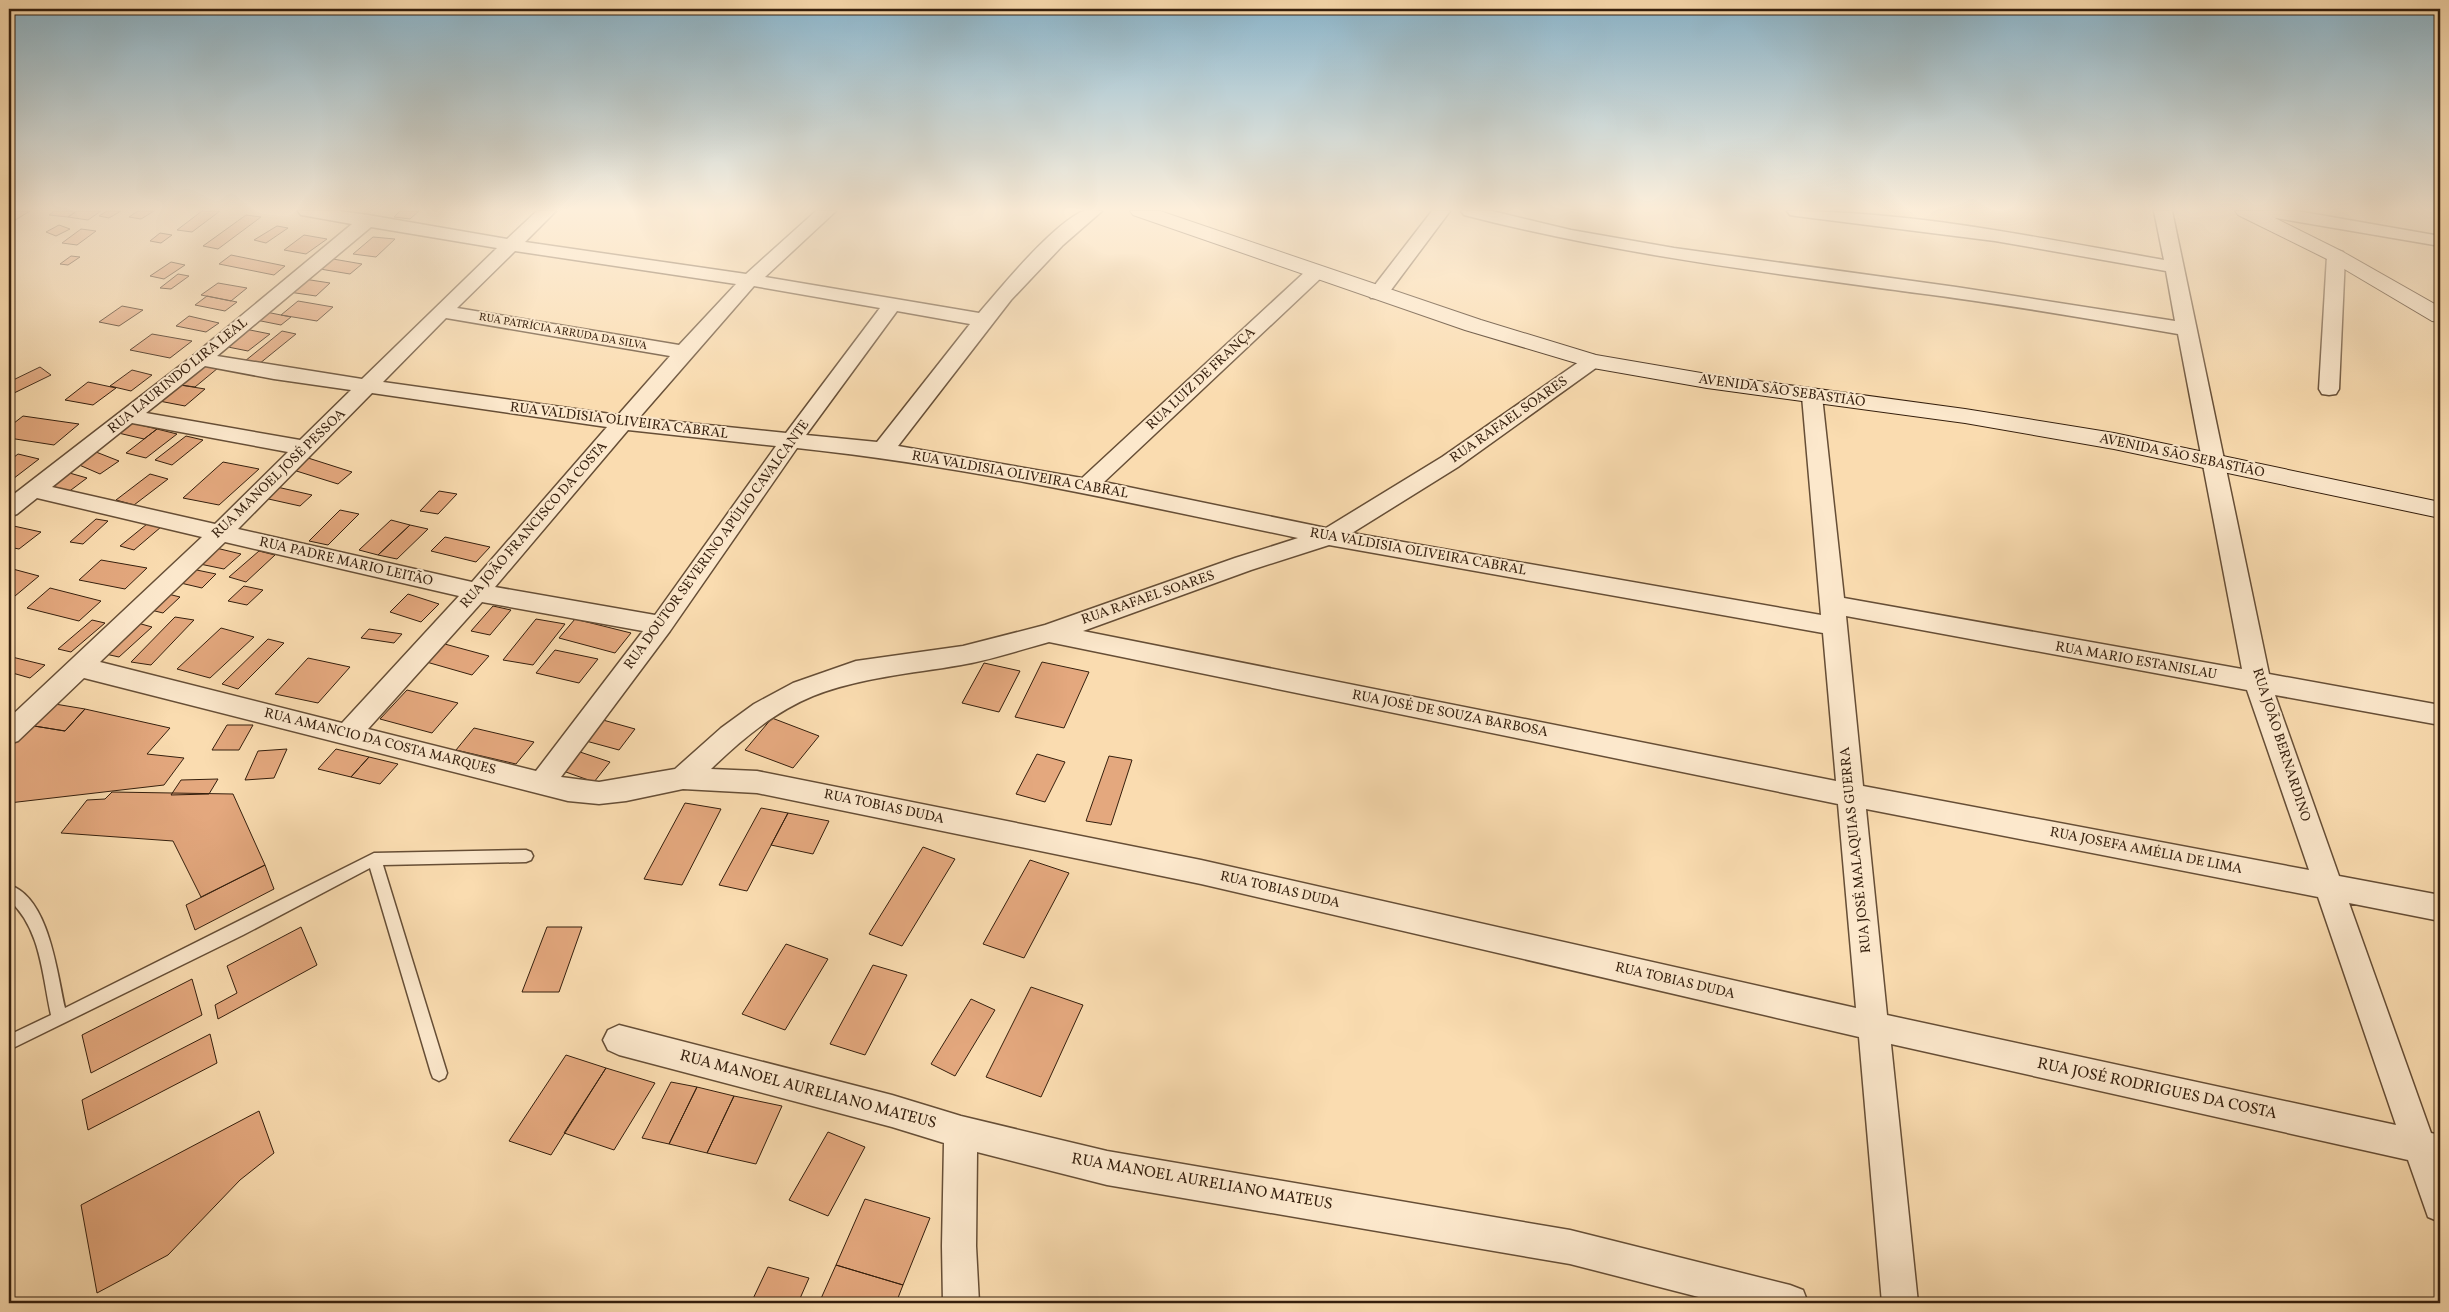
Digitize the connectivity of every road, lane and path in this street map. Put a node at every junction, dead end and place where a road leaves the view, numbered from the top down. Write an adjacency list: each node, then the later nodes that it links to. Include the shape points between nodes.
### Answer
1 (305, 272): 20 (street, RUA LAURINDO LIRA LEAL)
2 (483, 272): 15 (street, RUA MANOEL JOSÉ PESSOA)
3 (697, 272): 12 (street)
4 (759, 272): 12 (street, RUA JOÃO FRANCISCO DA COSTA)
5 (1026, 272): 17 (street)
6 (1395, 272): 13 (street)
7 (1807, 272): 18 (street)
8 (2174, 272): 18 (street, RUA JOÃO BERNARDINO)
9 (2335, 272): 23 (street)
10 (2364, 272): 16 (main road)
11 (1315, 273): 13 (main road, AVENIDA SÃO SEBASTIÃO); 31 (street, RUA LUIZ DE FRANÇA)
12 (750, 280): 14 (street); 19 (street, RUA JOÃO FRANCISCO DA COSTA)
13 (1378, 294): 21 (main road, AVENIDA SÃO SEBASTIÃO)
14 (892, 304): 17 (street); 27 (street, RUA DOUTOR SEVERINO APÚLIO CAVALCANTE)
15 (442, 311): 19 (street, RUA PATRÍCIA ARRUDA DA SILVA); 22 (street, RUA MANOEL JOSÉ PESSOA)
16 (2440, 316)
17 (983, 320): 29 (street)
18 (2186, 329): 30 (street, RUA JOÃO BERNARDINO)
19 (684, 352): 26 (street, RUA JOÃO FRANCISCO DA COSTA)
20 (201, 359): 22 (street, RUA VALDISIA OLIVEIRA CABRAL); 25 (street, RUA LAURINDO LIRA LEAL)
21 (1593, 361): 24 (main road, AVENIDA SÃO SEBASTIÃO); 36 (street, RUA RAFAEL SOARES, via 1450,462)
22 (369, 386): 26 (street, RUA VALDISIA OLIVEIRA CABRAL); 28 (street, RUA MANOEL JOSÉ PESSOA)
23 (2329, 389)
24 (1812, 396): 30 (main road, AVENIDA SÃO SEBASTIÃO, via 2114,440); 38 (street, RUA JOSÉ MALAQUIAS GUERRA)
25 (128, 416): 28 (street); 32 (street, RUA LAURINDO LIRA LEAL)
26 (623, 423): 27 (street, RUA VALDISIA OLIVEIRA CABRAL); 37 (street, RUA JOÃO FRANCISCO DA COSTA)
27 (790, 442): 29 (street, RUA VALDISIA OLIVEIRA CABRAL); 39 (street, RUA DOUTOR SEVERINO APÚLIO CAVALCANTE)
28 (305, 448): 35 (street, RUA MANOEL JOSÉ PESSOA)
29 (882, 450): 31 (street, RUA VALDISIA OLIVEIRA CABRAL)
30 (2213, 462): 34 (main road, AVENIDA SÃO SEBASTIÃO); 42 (street, RUA JOÃO BERNARDINO)
31 (1087, 486): 36 (street, RUA VALDISIA OLIVEIRA CABRAL)
32 (33, 490): 33 (street, RUA LAURINDO LIRA LEAL); 35 (street, RUA PADRE MARIO LEITÃO)
33 (9, 509)
34 (2440, 510)
35 (220, 532): 37 (street, RUA PADRE MARIO LEITÃO); 41 (street, RUA MANOEL JOSÉ PESSOA)
36 (1329, 537): 38 (street, RUA VALDISIA OLIVEIRA CABRAL); 40 (street, RUA RAFAEL SOARES)
37 (477, 592): 39 (street, RUA PADRE MARIO LEITÃO); 44 (street, RUA JOÃO FRANCISCO DA COSTA)
38 (1833, 616): 42 (street, RUA MARIO ESTANISLAU); 48 (street, RUA JOSÉ MALAQUIAS GUERRA)
39 (661, 625): 47 (street, RUA DOUTOR SEVERINO APÚLIO CAVALCANTE)
40 (1049, 632): 46 (street, RUA RAFAEL SOARES, via 963,655 856,671 802,690 763,711 730,735); 48 (street, RUA JOSÉ DE SOUZA BARBOSA)
41 (80, 667): 44 (street, RUA AMANCIO DA COSTA MARQUES); 45 (street, RUA MANOEL JOSÉ PESSOA)
42 (2258, 684): 43 (street, RUA MARIO ESTANISLAU); 51 (street, RUA JOÃO BERNARDINO)
43 (2440, 715)
44 (349, 733): 47 (street, RUA AMANCIO DA COSTA MARQUES)
45 (9, 734)
46 (683, 778): 47 (street, RUA AMANCIO DA COSTA MARQUES, via 600,793); 55 (street, RUA TOBIAS DUDA, via 757,782 1201,872)
47 (541, 784)
48 (1851, 795): 51 (street, RUA JOSEFA AMÉLIA DE LIMA); 55 (street, RUA JOSÉ MALAQUIAS GUERRA)
49 (526, 856): 50 (lane)
50 (374, 859): 54 (lane); 58 (lane)
51 (2330, 885): 53 (street, RUA JOSEFA AMÉLIA DE LIMA); 60 (street, RUA JOÃO BERNARDINO)
52 (9, 891): 54 (lane, via 27,907 42,935)
53 (2440, 908)
54 (59, 1018): 57 (lane)
55 (1873, 1026): 60 (street, RUA JOSÉ RODRIGUES DA COSTA); 64 (street, RUA JOSÉ MALAQUIAS GUERRA)
56 (619, 1040): 59 (street, RUA MANOEL AURELIANO MATEUS)
57 (9, 1043)
58 (439, 1073)
59 (961, 1132): 62 (street, via 958,1246); 63 (street, RUA MANOEL AURELIANO MATEUS, via 1107,1168 1415,1218 1570,1247)
60 (2431, 1149): 61 (street, RUA JOÃO BERNARDINO)
61 (2440, 1205)
62 (961, 1303)
63 (1790, 1303)
64 (1900, 1303)

